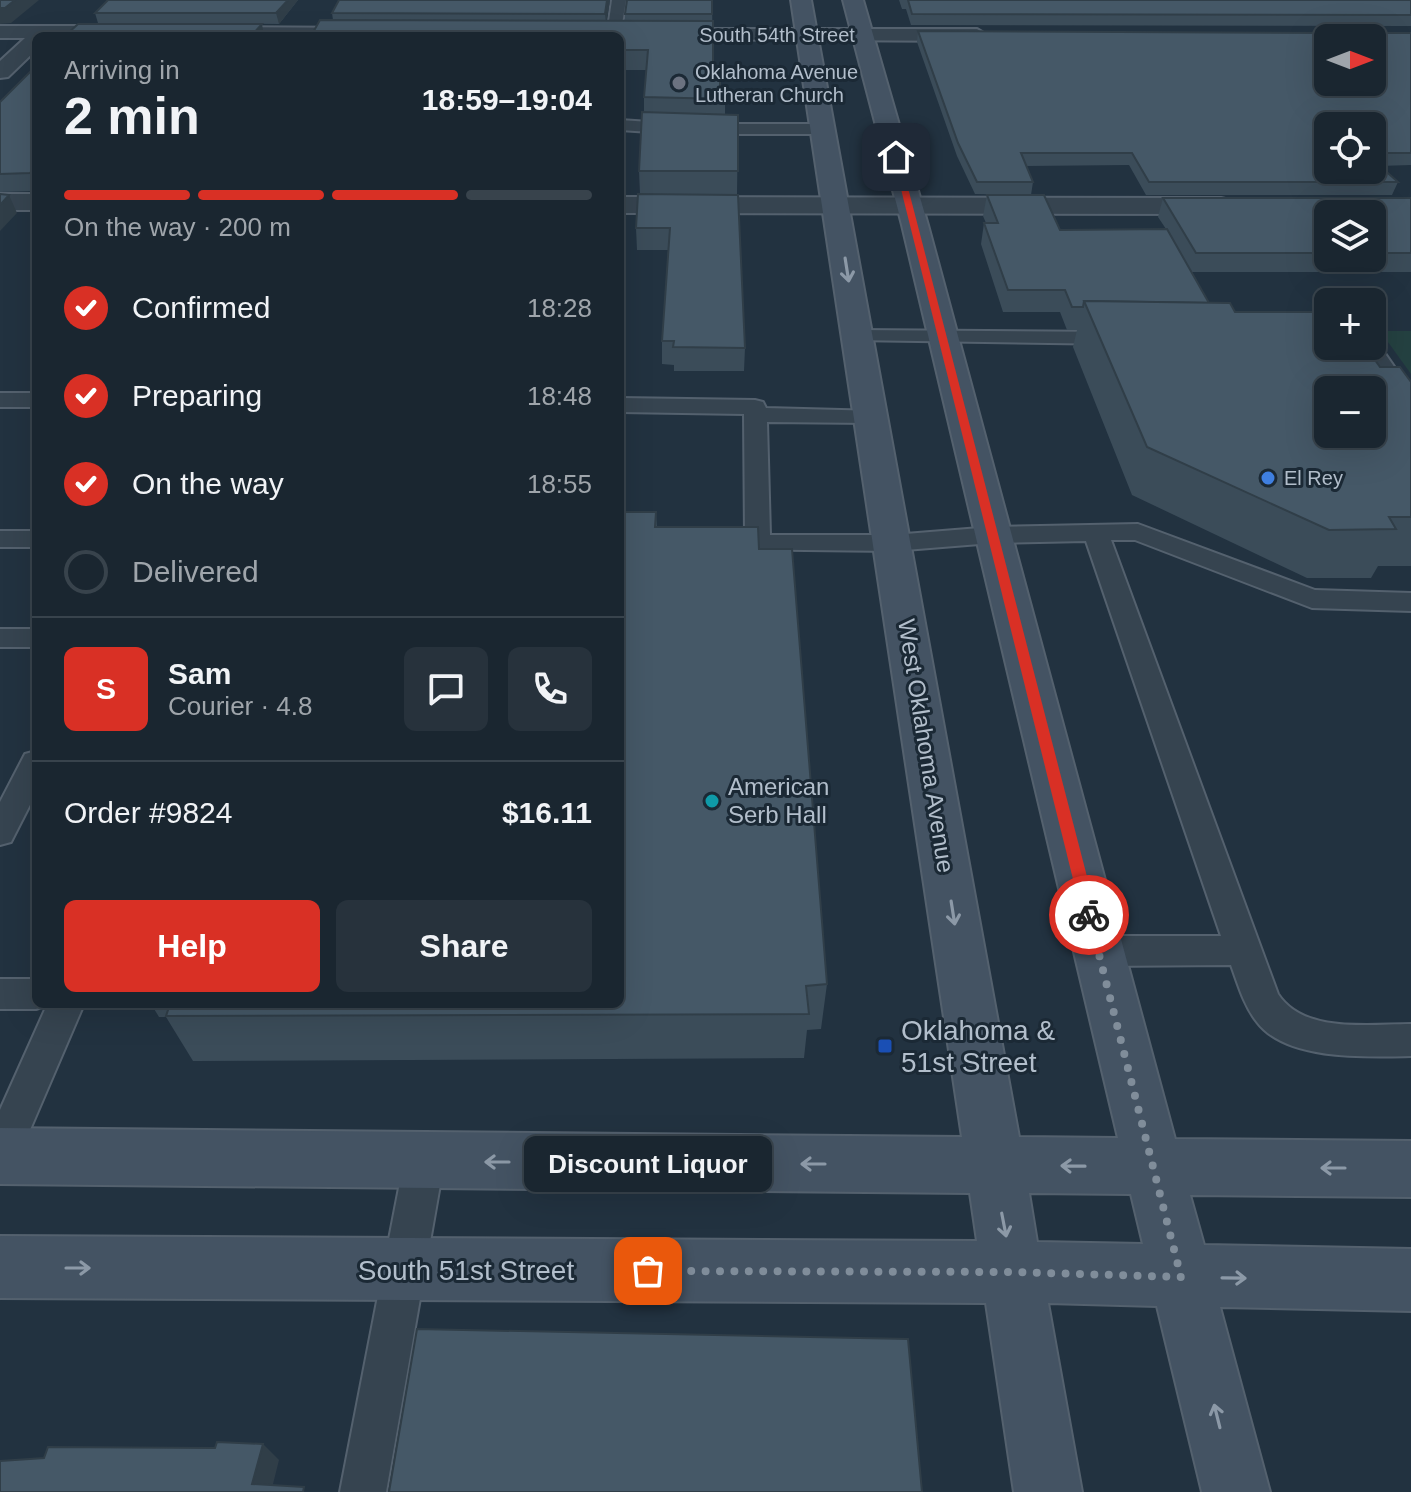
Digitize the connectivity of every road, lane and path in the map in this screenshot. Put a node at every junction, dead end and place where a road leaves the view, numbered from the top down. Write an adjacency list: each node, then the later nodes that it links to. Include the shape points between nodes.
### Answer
1 (619, 0): 7 (lane)
2 (66, 11): 6 (street)
3 (803, 17): 4 (street, South 54th Street); 8 (street, South 54th Street); 14 (main road, West Oklahoma Avenue)
4 (857, 17): 10 (street, South 54th Street); 19 (main road)
5 (0, 32): 9 (street)
6 (42, 32)
7 (607, 32)
8 (624, 33)
9 (32, 34)
10 (996, 35)
11 (32, 42): 12 (street)
12 (0, 72)
13 (624, 125): 14 (lane)
14 (823, 129): 18 (main road, West Oklahoma Avenue)
15 (0, 202): 16 (street)
16 (32, 202)
17 (624, 205): 18 (street)
18 (837, 206): 19 (street); 21 (main road, West Oklahoma Avenue, one-way to 21)
19 (910, 206): 20 (street); 22 (main road)
20 (1244, 206)
21 (858, 336): 22 (lane); 30 (main road, West Oklahoma Avenue)
22 (941, 336): 23 (lane); 32 (main road)
23 (1139, 339)
24 (1379, 360): 28 (lane)
25 (0, 400): 26 (lane)
26 (32, 400)
27 (624, 405): 29 (lane, via 755,407)
28 (1411, 407)
29 (756, 415): 30 (lane); 36 (lane)
30 (871, 416): 37 (main road, West Oklahoma Avenue)
31 (1096, 533): 32 (lane); 38 (lane, via 1138,532 1159,538 1312,599); 43 (lane)
32 (992, 535): 37 (lane); 44 (main road)
33 (0, 539): 34 (lane)
34 (32, 539)
35 (686, 543): 36 (lane)
36 (758, 543): 37 (lane)
37 (893, 543): 51 (main road, West Oklahoma Avenue, one-way to 51)
38 (1411, 602)
39 (0, 638): 40 (lane)
40 (32, 638)
41 (32, 770): 42 (lane)
42 (0, 833)
43 (1243, 950): 44 (lane); 48 (lane, via 1271,1015 1298,1030 1331,1040)
44 (1099, 951): 52 (main road)
45 (0, 994): 46 (lane)
46 (32, 994)
47 (64, 1008): 49 (lane)
48 (1411, 1040)
49 (0, 1155): 50 (main road)
50 (424, 1162): 51 (main road, one-way to 50); 55 (lane)
51 (993, 1165): 52 (main road, one-way to 51); 56 (main road, West Oklahoma Avenue, one-way to 56)
52 (1153, 1167): 53 (main road, one-way to 52); 57 (main road)
53 (1411, 1169)
54 (0, 1267): 55 (main road, South 51st Street, one-way to 55)
55 (403, 1270): 56 (main road, South 51st Street); 59 (lane)
56 (1013, 1272): 57 (main road, South 51st Street); 60 (main road, West Oklahoma Avenue)
57 (1181, 1277): 58 (main road, South 51st Street, one-way to 58); 61 (main road, one-way to 57)
58 (1411, 1280)
59 (363, 1492)
60 (1048, 1492)
61 (1236, 1492)

